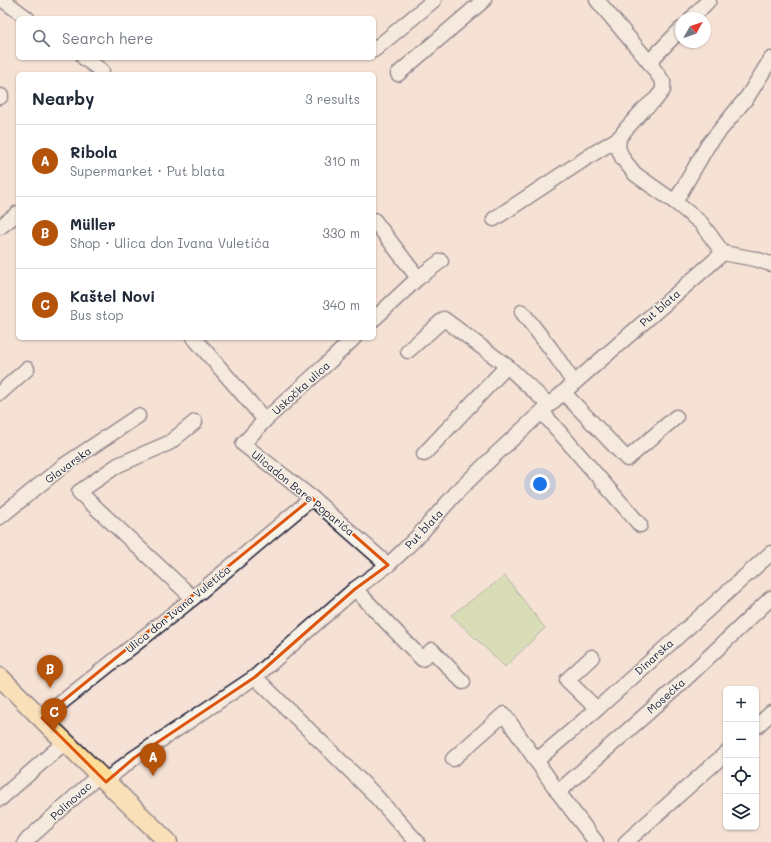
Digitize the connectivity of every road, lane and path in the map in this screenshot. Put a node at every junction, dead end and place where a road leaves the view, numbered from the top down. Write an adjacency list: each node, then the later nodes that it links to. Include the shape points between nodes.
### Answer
1 (3, 0): 7 (street)
2 (434, 0): 9 (street)
3 (484, 0): 14 (street)
4 (596, 0): 12 (street)
5 (709, 0): 6 (street)
6 (698, 12)
7 (24, 16)
8 (675, 35): 12 (street)
9 (376, 48)
10 (771, 59): 16 (street, via 748,96 708,145)
11 (87, 60): 13 (street)
12 (649, 62): 15 (street, via 663,82 663,90)
13 (102, 71)
14 (398, 74)
15 (619, 138): 16 (street, via 618,148 635,174); 18 (street)
16 (675, 202): 21 (street, via 701,223)
17 (16, 215): 20 (street)
18 (494, 219)
19 (376, 223): 24 (street)
20 (0, 227)
21 (723, 253): 23 (street); 32 (street, Put blata)
22 (441, 261): 24 (street)
23 (771, 264)
24 (418, 278): 26 (street)
25 (522, 312): 32 (street, via 551,349)
26 (376, 317)
27 (196, 340): 37 (street)
28 (352, 340): 37 (street, Uskočka ulica)
29 (408, 351): 30 (street, via 444,319)
30 (507, 366): 34 (street); 39 (street)
31 (27, 369): 33 (street)
32 (569, 388): 34 (street, Put blata); 36 (street, via 627,459)
33 (0, 393)
34 (546, 408): 42 (street); 44 (street, Put blata, via 495,454)
35 (138, 416): 41 (street, Glavarska, via 63,466)
36 (676, 417)
37 (265, 420): 40 (street, Ulicadon Bare Poparića, via 243,444)
38 (195, 422): 46 (street, via 169,443 118,465 78,492)
39 (424, 454)
40 (312, 498): 44 (street, Ulicadon Bare Poparića); 46 (street, Ulica don Ivana Vuletića)
41 (0, 518)
42 (640, 525)
43 (771, 553): 52 (street, Dinarska)
44 (388, 565): 45 (street, Put blata)
45 (355, 589): 49 (street, Put blata); 51 (street, via 422,659 432,650)
46 (193, 598): 54 (street, Ulica don Ivana Vuletića)
47 (771, 598): 61 (street, Mosećka, via 676,688)
48 (592, 657): 52 (street, via 567,680)
49 (255, 677): 60 (street, Put blata, via 116,772); 65 (street, via 372,792)
50 (2, 681): 54 (main road)
51 (464, 682)
52 (597, 709): 59 (street, Dinarska)
53 (771, 713): 55 (street)
54 (42, 718): 56 (main road)
55 (759, 724)
56 (65, 742): 60 (main road); 62 (street)
57 (723, 756): 67 (street)
58 (454, 759): 59 (street, via 504,714)
59 (536, 761): 61 (street)
60 (102, 778): 63 (street, Polinovac); 64 (main road)
61 (558, 792): 66 (street)
62 (0, 799)
63 (25, 842)
64 (168, 842)
65 (417, 842)
66 (596, 842)
67 (626, 842)

